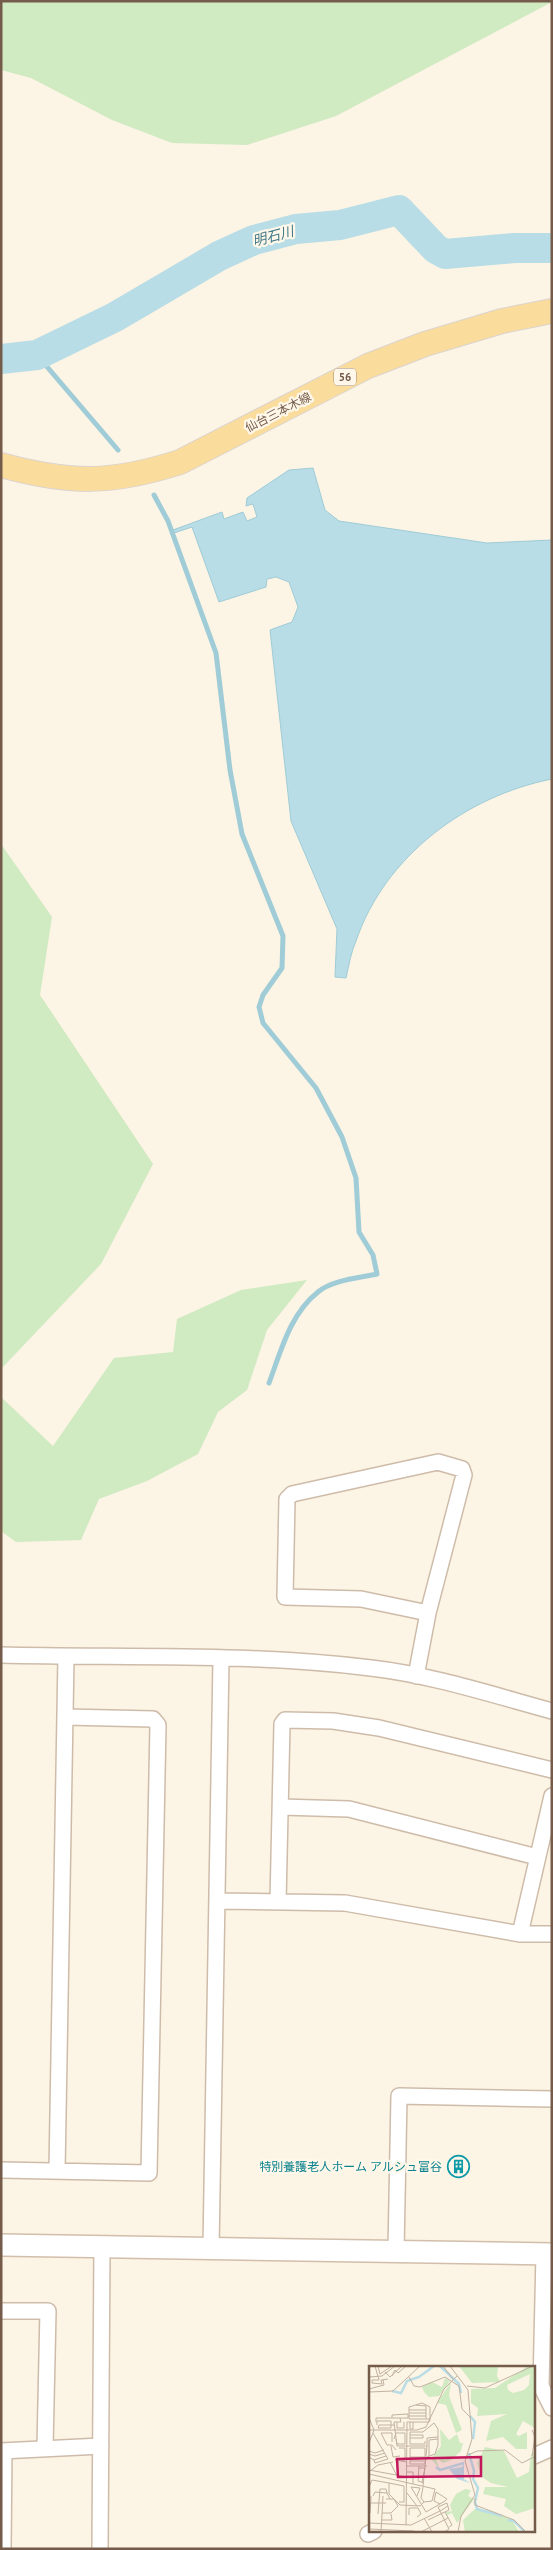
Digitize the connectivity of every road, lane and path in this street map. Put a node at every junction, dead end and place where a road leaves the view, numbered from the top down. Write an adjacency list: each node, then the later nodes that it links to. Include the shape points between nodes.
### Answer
1 (552, 311): 2 (main road, 仙台三本木線 / 56, via 502,321 425,344 368,366 180,462 149,472 106,480 64,479)
2 (1, 465)
3 (428, 1613): 3 (street, via 361,1600 285,1597 287,1499 292,1494 438,1462 462,1469 464,1475); 7 (street)
4 (1, 1655): 5 (street)
5 (66, 1656): 6 (street); 9 (street)
6 (221, 1660): 7 (street, via 329,1664); 14 (street)
7 (416, 1676): 8 (street)
8 (552, 1710)
9 (66, 1717): 20 (street); 20 (street, via 153,1719 158,1725 149,2173)
10 (552, 1770): 12 (street, via 379,1728 333,1720 285,1720 282,1724)
11 (552, 1796): 13 (street)
12 (281, 1807): 13 (street, via 349,1809); 15 (street)
13 (537, 1857): 16 (street)
14 (217, 1901): 15 (street); 23 (street)
15 (278, 1902): 16 (street, via 344,1903)
16 (520, 1934): 17 (street)
17 (552, 1934)
18 (552, 2099): 24 (street, via 399,2096)
19 (1, 2170): 20 (street)
20 (57, 2171)
21 (1, 2245): 22 (street)
22 (102, 2246): 23 (street); 28 (street)
23 (211, 2248): 24 (street)
24 (396, 2251): 25 (street)
25 (548, 2254): 27 (street, via 541,2386)
26 (1, 2310): 29 (street, via 48,2311)
27 (552, 2408)
28 (101, 2446): 29 (street); 34 (street)
29 (45, 2447): 31 (street)
30 (552, 2448): 32 (street)
31 (3, 2451): 33 (street)
32 (536, 2455)
33 (4, 2549)
34 (100, 2549)

